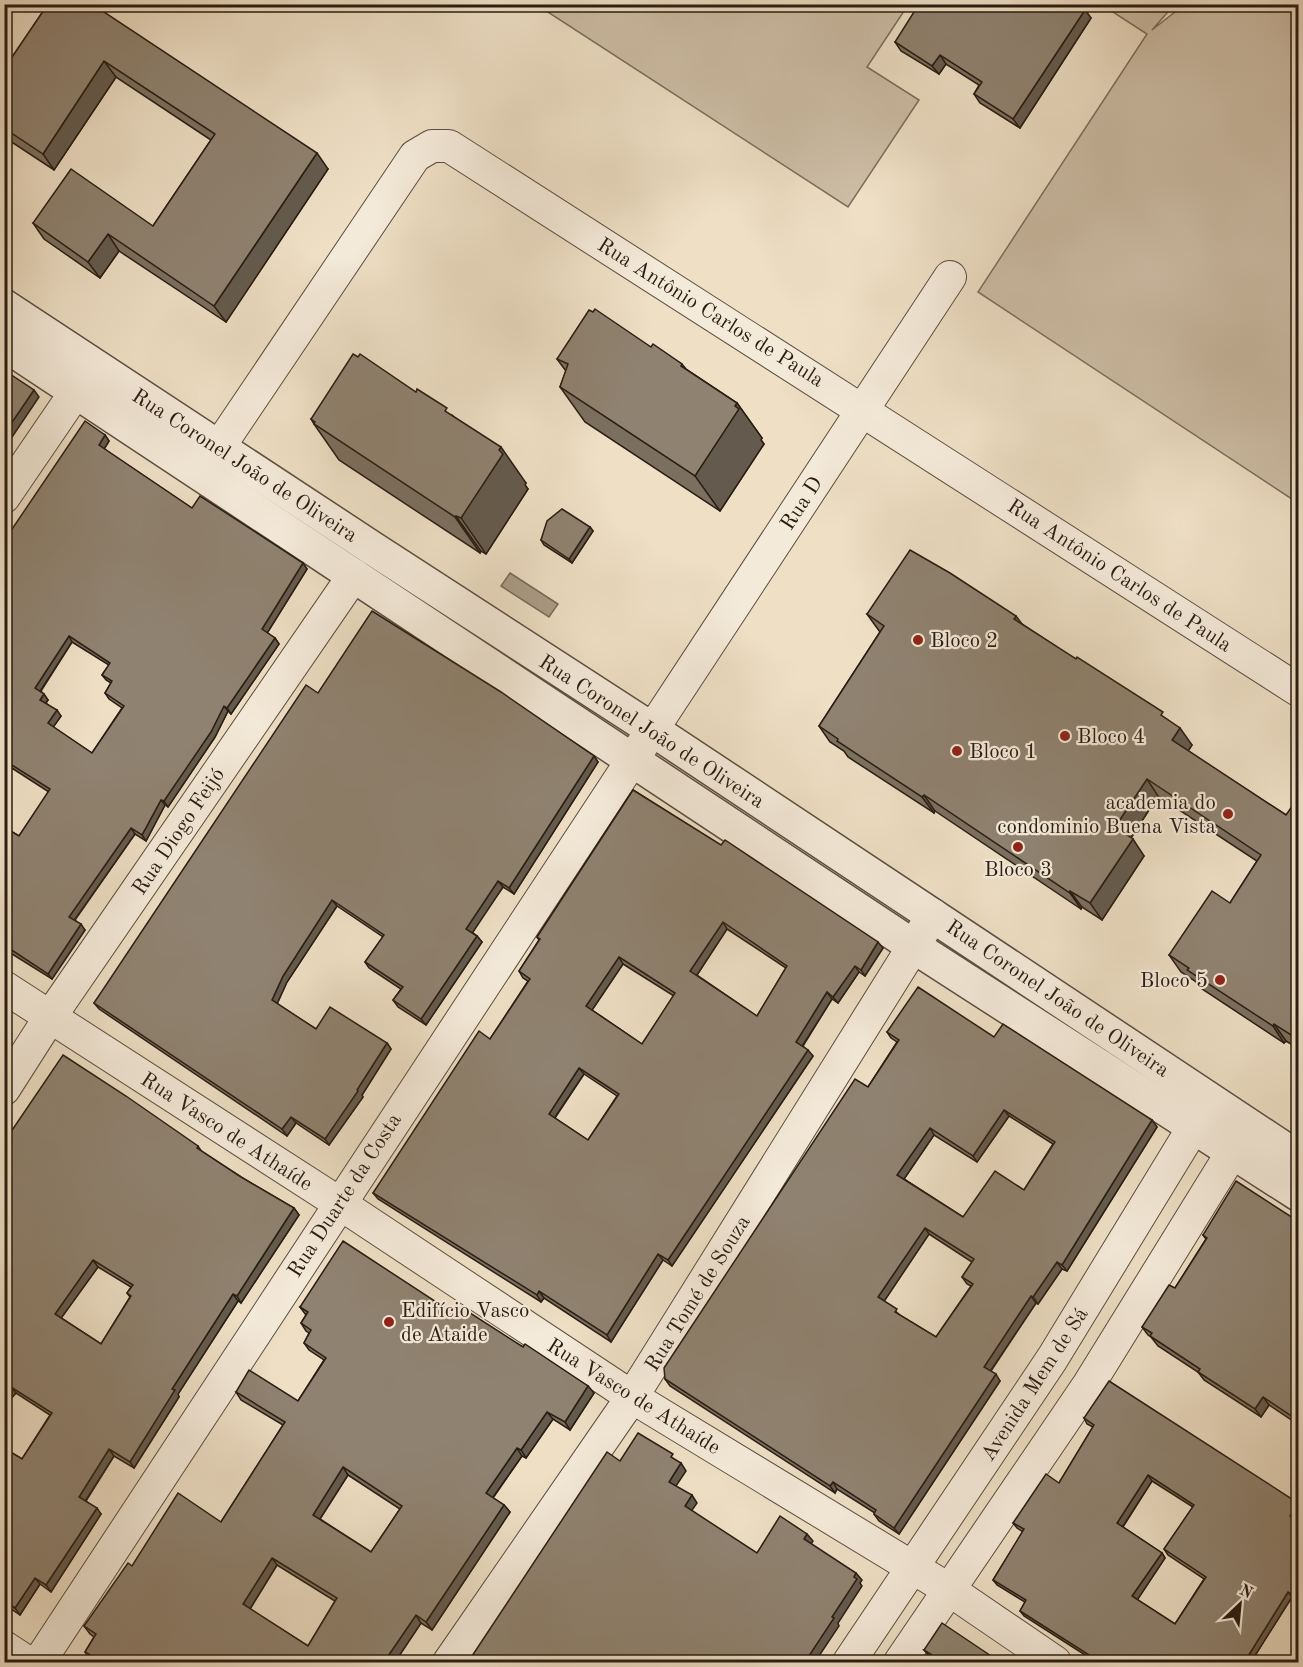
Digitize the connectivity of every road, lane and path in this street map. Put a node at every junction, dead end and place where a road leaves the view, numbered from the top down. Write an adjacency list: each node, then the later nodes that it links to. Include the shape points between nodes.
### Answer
1 (950, 277): 5 (street, Rua D)
2 (4, 306): 4 (street, Rua Coronel João de Oliveira)
3 (4, 344): 4 (street, Rua Coronel João de Oliveira)
4 (85, 378): 6 (street, Rua Coronel João de Oliveira); 7 (street); 8 (street, Rua Coronel João de Oliveira)
5 (863, 409): 6 (street, Rua Antônio Carlos de Paula, via 449,146 432,146 416,156); 9 (street, Rua Antônio Carlos de Paula); 10 (street, Rua D)
6 (219, 447): 10 (street, Rua Coronel João de Oliveira)
7 (4, 497)
8 (354, 575): 11 (street, Rua Coronel João de Oliveira); 15 (street, Rua Diogo Feijó)
9 (1299, 690)
10 (653, 730): 11 (street, Rua Duarte da Costa); 12 (street, Rua Coronel João de Oliveira)
11 (633, 759): 13 (street, Rua Coronel João de Oliveira); 21 (street, Rua Duarte da Costa)
12 (933, 915): 13 (street, Rua Tomé de Souza); 17 (street, Rua Coronel João de Oliveira)
13 (913, 946): 17 (street, Rua Coronel João de Oliveira); 24 (street, Rua Tomé de Souza)
14 (4, 987): 15 (street, Rua Vasco de Athaíde)
15 (50, 1017): 16 (street, Rua Diogo Feijó); 21 (street, Rua Vasco de Athaíde)
16 (4, 1089)
17 (1202, 1112): 18 (street, Rua Coronel João de Oliveira); 22 (street, Avenida Mem de Sá)
18 (1241, 1138): 19 (street, Rua Coronel João de Oliveira); 20 (street, Rua Coronel João de Oliveira); 23 (street, Avenida Mem de Sá)
19 (1299, 1158)
20 (1299, 1194)
21 (339, 1203): 24 (street, Rua Vasco de Athaíde); 29 (street, Rua Duarte da Costa)
22 (1052, 1359): 23 (street); 25 (street, Avenida Mem de Sá)
23 (1089, 1384): 26 (street, Avenida Mem de Sá)
24 (632, 1397): 25 (street, Rua Vasco de Athaíde); 30 (street, Rua Tomé de Souza)
25 (913, 1568): 26 (street, Rua Vasco de Athaíde); 31 (street, Avenida Mem de Sá)
26 (948, 1589): 32 (street, Avenida Mem de Sá); 33 (street, Rua Vasco de Athaíde)
27 (4, 1647): 28 (street)
28 (27, 1662)
29 (39, 1662)
30 (449, 1662)
31 (849, 1662)
32 (900, 1662)
33 (1056, 1662)

